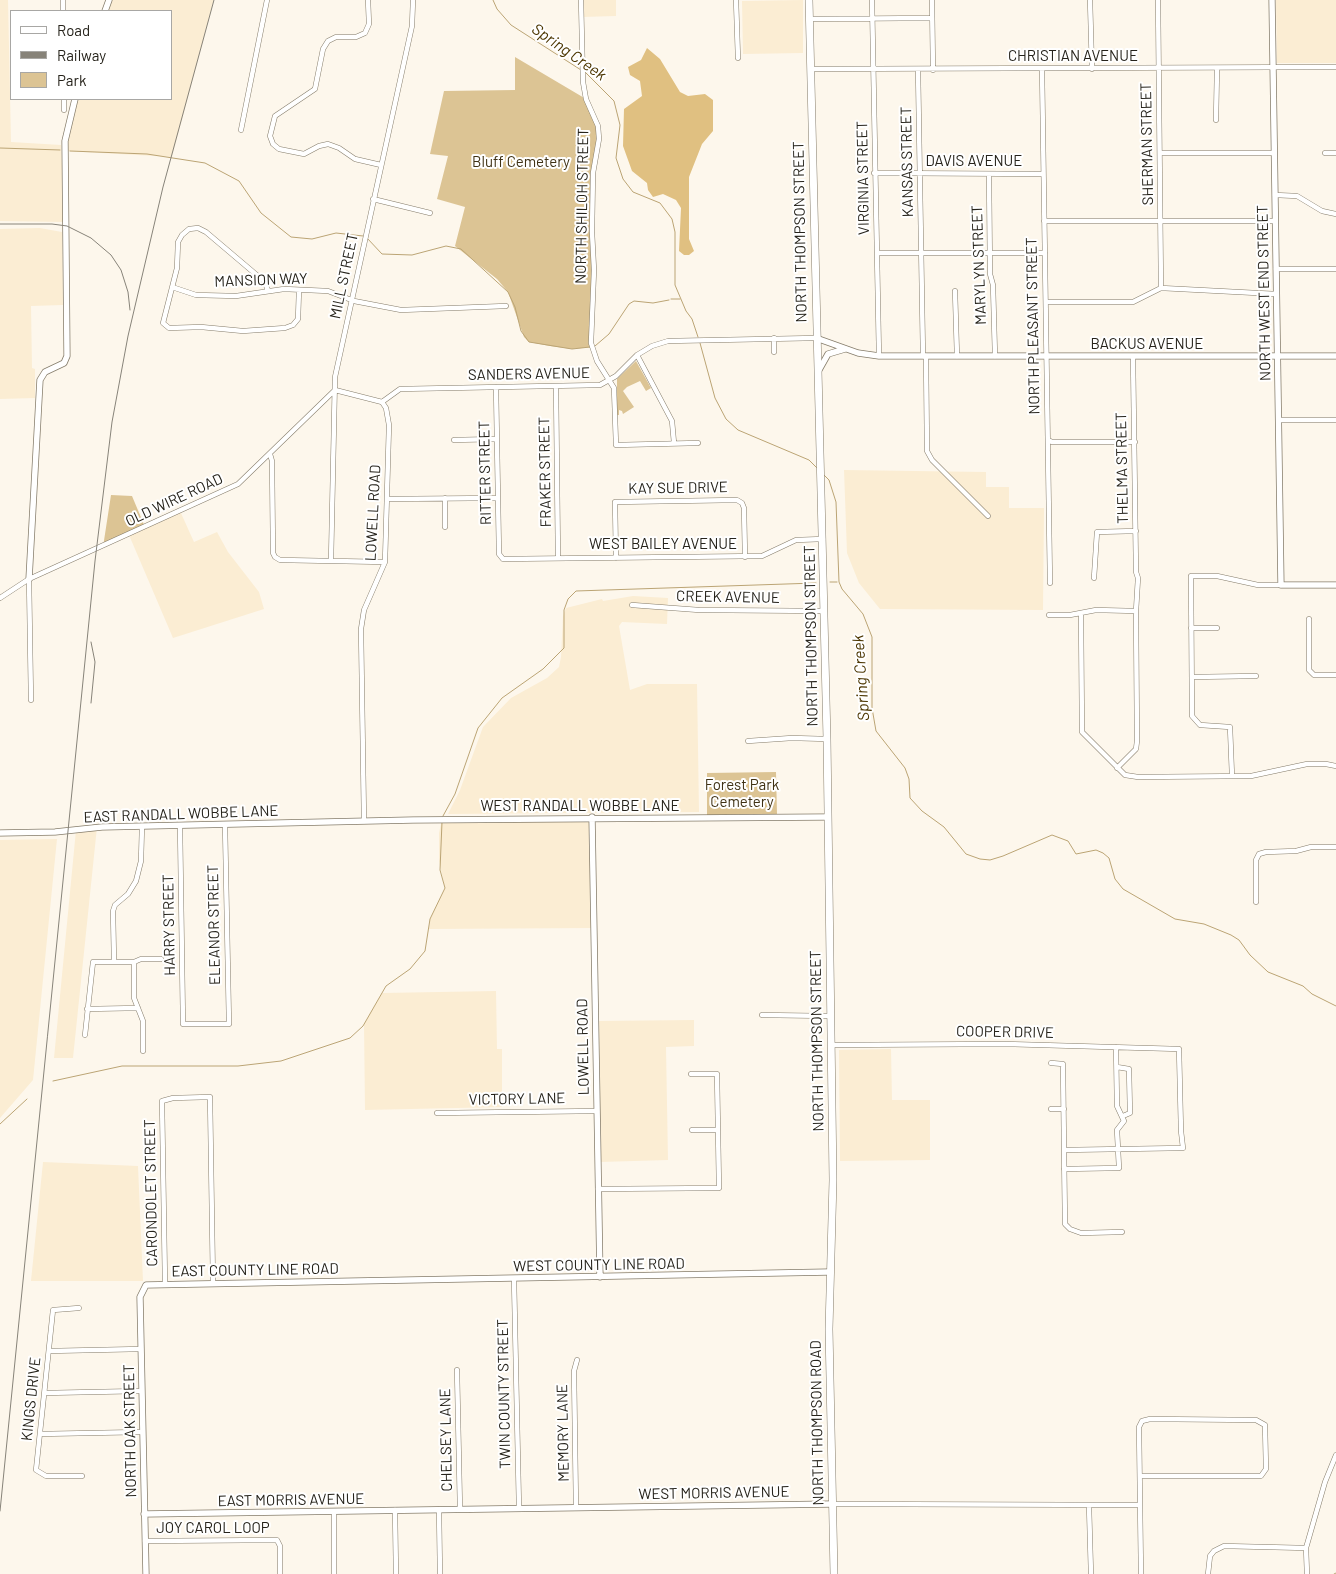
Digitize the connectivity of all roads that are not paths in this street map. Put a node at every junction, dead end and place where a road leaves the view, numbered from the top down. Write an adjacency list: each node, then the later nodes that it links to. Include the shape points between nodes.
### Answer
1 (267, 0): 30 (street)
2 (368, 0): 35 (street, via 367,29 361,35 336,37 328,41 314,90 274,116 270,136 279,149 304,154 328,144 356,159)
3 (412, 0): 35 (street, MILL STREET, via 412,26)
4 (581, 0): 76 (street, NORTH SHILOH STREET, via 583,82 586,99 598,126 599,139 593,173 591,343 597,361)
5 (736, 0): 15 (street)
6 (809, 0): 14 (main road, NORTH THOMPSON STREET)
7 (872, 0): 12 (street, VIRGINIA STREET)
8 (932, 0): 13 (street)
9 (1090, 0): 20 (street)
10 (1158, 0): 21 (street, SHERMAN STREET)
11 (1272, 0): 17 (street, NORTH WEST END STREET)
12 (872, 18): 13 (street); 14 (street); 23 (street, VIRGINIA STREET)
13 (932, 18): 25 (street)
14 (810, 19): 18 (main road, NORTH THOMPSON STREET)
15 (738, 58)
16 (1336, 67): 17 (street, CHRISTIAN AVENUE)
17 (1273, 68): 22 (street, CHRISTIAN AVENUE); 32 (street, NORTH WEST END STREET)
18 (811, 69): 23 (street, CHRISTIAN AVENUE); 63 (main road, NORTH THOMPSON STREET)
19 (1042, 69): 20 (street, CHRISTIAN AVENUE); 25 (street, CHRISTIAN AVENUE); 39 (street, NORTH PLEASANT STREET)
20 (1092, 69): 21 (street, CHRISTIAN AVENUE)
21 (1159, 69): 22 (street, CHRISTIAN AVENUE); 31 (street, SHERMAN STREET)
22 (1217, 69): 29 (street)
23 (873, 70): 24 (street, CHRISTIAN AVENUE); 36 (street, VIRGINIA STREET)
24 (918, 70): 25 (street, CHRISTIAN AVENUE); 37 (street, KANSAS STREET)
25 (933, 70)
26 (64, 100): 28 (street)
27 (75, 100): 105 (street, via 66,129 65,154 66,356 64,363 45,372 40,380)
28 (64, 110)
29 (1216, 120)
30 (241, 130)
31 (1160, 153): 32 (street); 45 (street, SHERMAN STREET)
32 (1274, 153): 40 (street, NORTH WEST END STREET)
33 (1325, 153): 34 (street)
34 (1336, 153)
35 (381, 165): 41 (street, MILL STREET)
36 (874, 174): 37 (street, DAVIS AVENUE); 47 (street, VIRGINIA STREET)
37 (920, 174): 38 (street, DAVIS AVENUE); 48 (street, KANSAS STREET)
38 (989, 174): 39 (street, DAVIS AVENUE); 50 (street, MARYLYN STREET)
39 (1043, 174): 44 (street, NORTH PLEASANT STREET)
40 (1275, 195): 43 (street, via 1297,196 1322,211); 46 (street, NORTH WEST END STREET)
41 (373, 198): 42 (street); 59 (street, MILL STREET)
42 (430, 213)
43 (1336, 214)
44 (1044, 221): 45 (street); 49 (street, NORTH PLEASANT STREET)
45 (1160, 221): 46 (street); 54 (street, SHERMAN STREET)
46 (1275, 221): 51 (street, NORTH WEST END STREET)
47 (876, 253): 48 (street); 67 (street, VIRGINIA STREET)
48 (921, 253): 50 (street); 68 (street, KANSAS STREET)
49 (1045, 253): 50 (street); 60 (street, NORTH PLEASANT STREET)
50 (989, 254): 70 (street, MARYLYN STREET)
51 (1276, 269): 52 (street); 58 (street, NORTH WEST END STREET)
52 (1336, 269)
53 (172, 287): 55 (street, via 163,325 169,328 242,331 293,325 299,315); 56 (street, MANSION WAY, via 202,295 240,296); 56 (street, via 178,268 180,238 185,232 198,228 261,279)
54 (1161, 288): 58 (street); 60 (street, via 1133,302)
55 (299, 290): 56 (street, MANSION WAY); 59 (street, MANSION WAY, via 334,292)
56 (268, 291)
57 (955, 291): 69 (street)
58 (1276, 294): 72 (street, NORTH WEST END STREET)
59 (351, 300): 61 (street, MANSION WAY, via 401,310); 79 (street, MILL STREET)
60 (1046, 302): 71 (street, NORTH PLEASANT STREET)
61 (506, 306)
62 (774, 338): 63 (street, SANDERS AVENUE); 65 (street); 66 (street, SANDERS AVENUE, via 668,341)
63 (816, 338): 64 (street, BACKUS AVENUE); 75 (main road, NORTH THOMPSON STREET)
64 (845, 349): 67 (street, BACKUS AVENUE); 75 (street, via 828,354)
65 (774, 352)
66 (637, 355): 76 (street, SANDERS AVENUE); 88 (street, via 672,421)
67 (879, 356): 68 (street, BACKUS AVENUE)
68 (924, 356): 69 (street, BACKUS AVENUE); 93 (street, via 927,451 932,460)
69 (957, 356): 70 (street, BACKUS AVENUE)
70 (995, 356): 71 (street, BACKUS AVENUE)
71 (1046, 356): 74 (street, BACKUS AVENUE); 85 (street, NORTH PLEASANT STREET)
72 (1278, 356): 73 (street, BACKUS AVENUE); 74 (street, BACKUS AVENUE); 81 (street, NORTH WEST END STREET)
73 (1336, 356)
74 (1133, 357): 86 (street, THELMA STREET)
75 (818, 374): 96 (main road, NORTH THOMPSON STREET)
76 (610, 381): 77 (street, SANDERS AVENUE, via 593,386); 88 (street, via 614,388 616,445)
77 (556, 387): 78 (street, SANDERS AVENUE); 99 (street, FRAKER STREET)
78 (496, 388): 80 (street, SANDERS AVENUE, via 400,388); 83 (street, RITTER STREET)
79 (335, 390): 80 (street); 89 (street, OLD WIRE ROAD); 101 (street, MILL STREET)
80 (382, 402): 92 (street, LOWELL ROAD, via 389,425)
81 (1278, 420): 82 (street); 103 (street, NORTH WEST END STREET)
82 (1336, 420)
83 (497, 439): 84 (street); 91 (street, RITTER STREET)
84 (454, 440)
85 (1048, 440): 86 (street); 106 (street, NORTH PLEASANT STREET)
86 (1135, 442): 95 (street, THELMA STREET)
87 (698, 443): 88 (street)
88 (674, 444)
89 (270, 454): 101 (street, via 275,558); 105 (street, OLD WIRE ROAD, via 238,484)
90 (445, 498): 91 (street); 92 (street); 94 (street)
91 (498, 498): 97 (street, RITTER STREET)
92 (387, 499): 102 (street, LOWELL ROAD)
93 (988, 516)
94 (445, 527)
95 (1136, 531): 104 (street, via 1097,532); 112 (street, THELMA STREET)
96 (823, 539): 98 (street, WEST BAILEY AVENUE, via 796,540 767,554); 113 (main road, NORTH THOMPSON STREET)
97 (500, 557): 99 (street, WEST BAILEY AVENUE)
98 (745, 557): 100 (street, WEST BAILEY AVENUE); 100 (street, KAY SUE DRIVE, via 744,508 737,500 615,502)
99 (558, 558): 100 (street, WEST BAILEY AVENUE)
100 (616, 558)
101 (331, 561): 102 (street)
102 (384, 562): 130 (street, LOWELL ROAD, via 364,610 361,629)
103 (1281, 568): 107 (street, NORTH WEST END STREET); 108 (street, via 1288,581)
104 (1094, 578)
105 (29, 579): 110 (street, OLD WIRE ROAD); 122 (street)
106 (1050, 583)
107 (1281, 585): 108 (street); 117 (street, via 1254,585 1217,576 1191,576)
108 (1301, 585): 109 (street)
109 (1336, 585)
110 (0, 598)
111 (632, 605): 113 (street, CREEK AVENUE, via 699,610)
112 (1136, 610): 114 (street, via 1096,610); 126 (street, THELMA STREET, via 1137,742 1136,749)
113 (824, 611): 123 (main road, NORTH THOMPSON STREET)
114 (1080, 614): 115 (street); 126 (street, via 1082,732)
115 (1049, 615)
116 (1309, 619): 119 (street, via 1310,670 1314,674)
117 (1191, 628): 118 (street); 121 (street)
118 (1217, 628)
119 (1336, 674)
120 (1256, 676): 121 (street)
121 (1192, 677): 127 (street, via 1194,720 1200,725 1228,726 1232,734)
122 (31, 700)
123 (826, 739): 124 (street); 129 (main road, NORTH THOMPSON STREET)
124 (748, 741)
125 (1336, 766): 127 (street, via 1307,764 1256,776)
126 (1117, 768): 127 (street, via 1129,776)
127 (1232, 776)
128 (592, 817): 129 (street, WEST RANDALL WOBBE LANE); 130 (street, WEST RANDALL WOBBE LANE); 154 (street, LOWELL ROAD)
129 (827, 817): 143 (main road, NORTH THOMPSON STREET)
130 (364, 821): 131 (street, EAST RANDALL WOBBE LANE)
131 (225, 825): 133 (street, EAST RANDALL WOBBE LANE); 144 (street, ELEANOR STREET, via 229,1024)
132 (142, 826): 133 (street, EAST RANDALL WOBBE LANE); 134 (street, EAST RANDALL WOBBE LANE); 138 (street, via 141,861 136,880 113,911)
133 (180, 826): 144 (street, HARRY STREET)
134 (0, 833)
135 (1336, 847): 136 (street, via 1259,854 1256,860)
136 (1256, 902)
137 (161, 959): 139 (street)
138 (114, 961): 139 (street); 141 (street, via 92,963)
139 (134, 962): 140 (street, via 134,998)
140 (138, 1008): 141 (street); 148 (street, via 143,1021)
141 (87, 1009): 145 (street)
142 (762, 1014): 143 (street)
143 (830, 1016): 146 (main road, NORTH THOMPSON STREET)
144 (183, 1024)
145 (85, 1035)
146 (831, 1044): 147 (street, COOPER DRIVE); 164 (main road, NORTH THOMPSON STREET, via 833,1180)
147 (1116, 1047): 150 (street); 159 (street, COOPER DRIVE, via 1179,1049 1181,1131 1184,1140 1183,1148)
148 (143, 1051)
149 (1051, 1063): 153 (street, via 1063,1064)
150 (1116, 1067): 156 (street, via 1117,1106); 156 (street, via 1130,1069 1130,1113)
151 (691, 1074): 158 (street, via 717,1074)
152 (1051, 1109): 153 (street)
153 (1064, 1109): 160 (street)
154 (597, 1111): 155 (street, VICTORY LANE); 162 (street, LOWELL ROAD)
155 (437, 1113)
156 (1123, 1116): 159 (street, via 1117,1130)
157 (692, 1130): 158 (street)
158 (718, 1130): 162 (street, via 719,1188)
159 (1118, 1149): 160 (street); 161 (street, via 1119,1168)
160 (1064, 1150): 161 (street)
161 (1064, 1169): 163 (street, via 1066,1224 1070,1229 1081,1233)
162 (598, 1189): 165 (street, LOWELL ROAD)
163 (1122, 1232)
164 (829, 1272): 165 (street, WEST COUNTY LINE ROAD); 183 (main road, NORTH THOMPSON ROAD)
165 (600, 1277): 166 (street, WEST COUNTY LINE ROAD)
166 (514, 1279): 167 (street, WEST COUNTY LINE ROAD); 187 (street, TWIN COUNTY STREET)
167 (368, 1281): 168 (street, EAST COUNTY LINE ROAD)
168 (213, 1282): 169 (street, EAST COUNTY LINE ROAD); 169 (street, CARONDOLET STREET, via 210,1097 162,1101)
169 (165, 1283): 170 (street, EAST COUNTY LINE ROAD)
170 (143, 1288): 172 (street, NORTH OAK STREET, via 140,1297)
171 (79, 1308): 173 (street, KINGS DRIVE, via 53,1310)
172 (141, 1349): 173 (street); 176 (street, NORTH OAK STREET)
173 (49, 1351): 177 (street, KINGS DRIVE)
174 (577, 1360): 186 (street, MEMORY LANE, via 574,1371)
175 (457, 1370): 188 (street, CHELSEY LANE)
176 (141, 1391): 177 (street); 178 (street, NORTH OAK STREET)
177 (44, 1393): 179 (street, KINGS DRIVE)
178 (142, 1432): 179 (street); 192 (street, NORTH OAK STREET)
179 (40, 1434): 181 (street, KINGS DRIVE, via 36,1470 46,1476)
180 (1336, 1455): 194 (street)
181 (82, 1476)
182 (1140, 1476): 182 (street, via 1139,1428 1142,1421 1263,1422 1266,1436 1264,1475); 184 (street)
183 (833, 1504): 185 (street, WEST MORRIS AVENUE); 186 (street, WEST MORRIS AVENUE); 200 (main road, NORTH THOMPSON ROAD)
184 (1140, 1505): 185 (street, WEST MORRIS AVENUE); 202 (street)
185 (1089, 1506): 201 (street)
186 (576, 1507): 187 (street, WEST MORRIS AVENUE)
187 (519, 1508): 188 (street, WEST MORRIS AVENUE)
188 (460, 1509): 190 (street, WEST MORRIS AVENUE)
189 (395, 1510): 190 (street, EAST MORRIS AVENUE); 191 (street, EAST MORRIS AVENUE); 198 (street)
190 (439, 1510): 199 (street)
191 (334, 1512): 192 (street, EAST MORRIS AVENUE); 197 (street)
192 (144, 1514): 193 (street, NORTH OAK STREET)
193 (145, 1541): 195 (street, NORTH OAK STREET); 196 (street, JOY CAROL LOOP, via 278,1540)
194 (1306, 1548): 203 (street, via 1224,1546 1210,1556); 204 (street)
195 (146, 1574)
196 (280, 1574)
197 (334, 1574)
198 (396, 1574)
199 (440, 1574)
200 (834, 1574)
201 (1091, 1574)
202 (1141, 1574)
203 (1208, 1574)
204 (1307, 1574)

